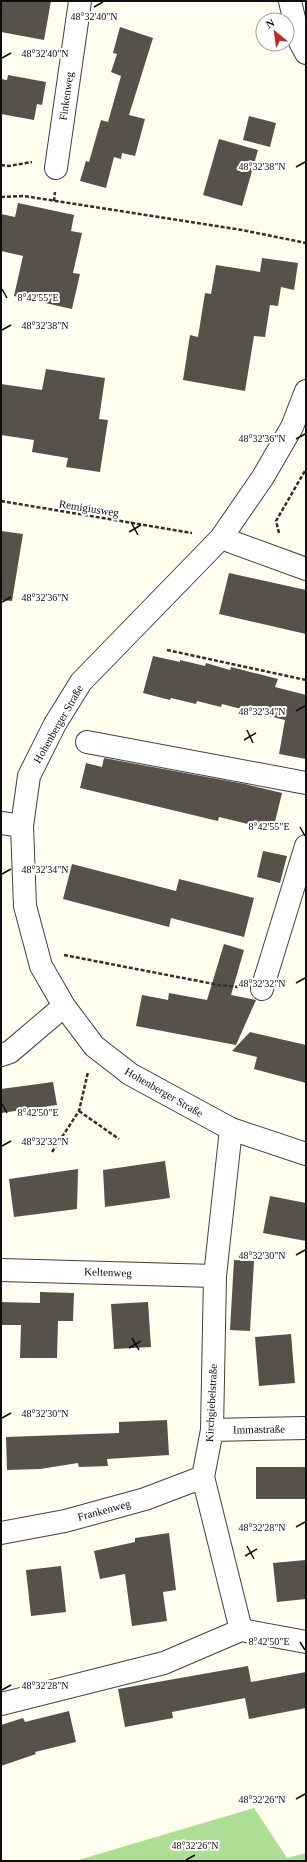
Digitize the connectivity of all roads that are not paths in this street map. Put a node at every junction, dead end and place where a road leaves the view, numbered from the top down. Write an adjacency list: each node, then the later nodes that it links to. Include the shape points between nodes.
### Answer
1 (80, 1): 4 (street, Finkenweg)
2 (290, 1): 3 (street, via 299,40)
3 (306, 52)
4 (57, 162)
5 (306, 391): 6 (street, Hohenberger Straße, via 292,427 263,477)
6 (221, 538): 7 (street); 10 (street, Hohenberger Straße, via 81,682 55,724 29,776)
7 (306, 569)
8 (87, 742): 9 (street)
9 (306, 783)
10 (11, 825): 13 (street, Hohenberger Straße, via 25,906 41,966)
11 (306, 846): 12 (street)
12 (262, 989)
13 (64, 1006): 14 (street, via 10,1052); 15 (street, Hohenberger Straße, via 94,1046 130,1074)
14 (1, 1055)
15 (230, 1129): 16 (street, Hohenberger Straße); 18 (street, Kirchgiebelstraße)
16 (306, 1154)
17 (1, 1270): 18 (street, Keltenweg)
18 (215, 1276): 20 (street, Kirchgiebelstraße)
19 (306, 1428): 20 (street, Immastraße)
20 (212, 1430): 21 (street, Kirchgiebelstraße)
21 (203, 1477): 22 (street, Frankenweg, via 145,1499 65,1521); 23 (street, Kirchgiebelstraße)
22 (1, 1533)
23 (241, 1630): 24 (street); 25 (street, via 164,1663)
24 (306, 1642)
25 (1, 1704)

